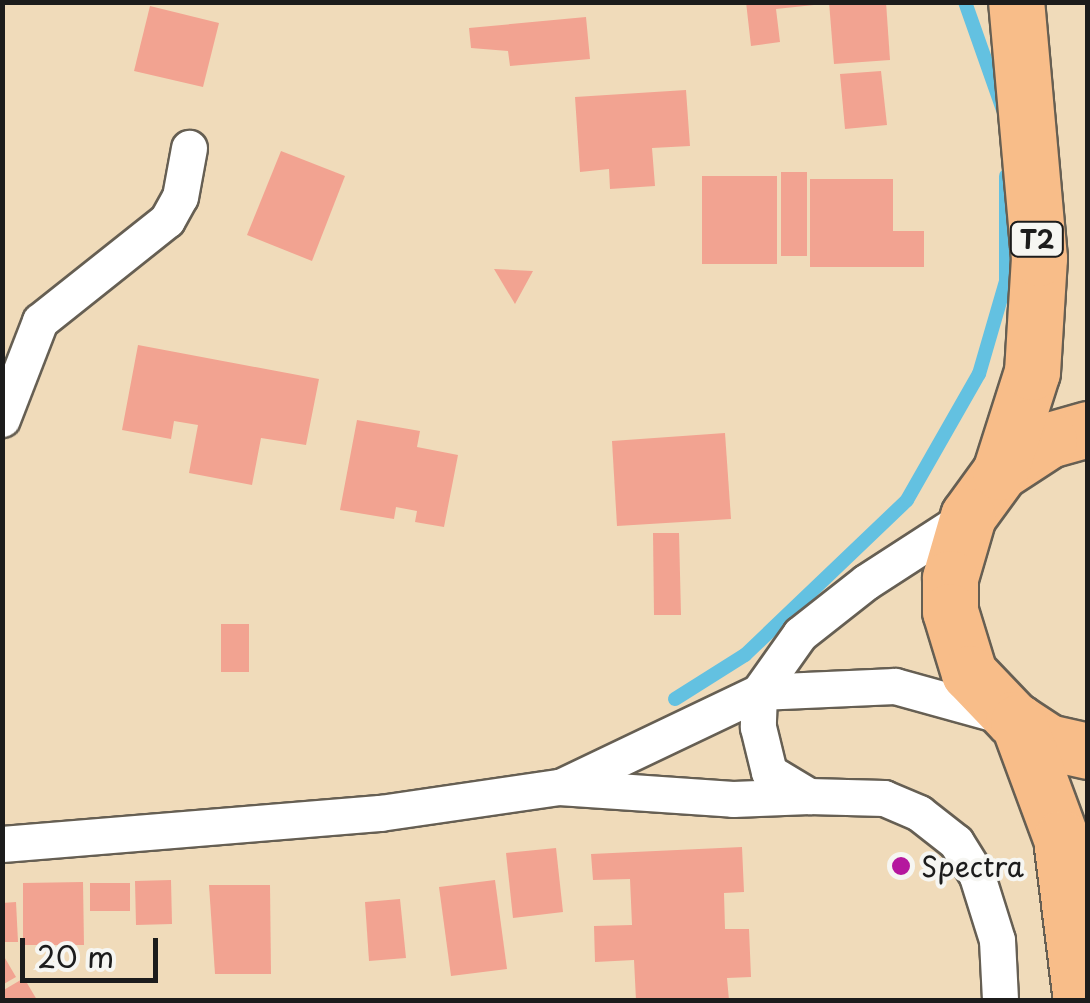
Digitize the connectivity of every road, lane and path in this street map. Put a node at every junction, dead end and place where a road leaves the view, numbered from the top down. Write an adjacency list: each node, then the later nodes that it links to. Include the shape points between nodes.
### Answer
1 (1016, 2): 5 (main road, T2, via 1039,258 1032,372)
2 (188, 148): 3 (street, via 180,197 167,220 40,321)
3 (2, 419)
4 (1088, 430): 5 (main road, via 1049,440)
5 (1000, 472): 6 (main road)
6 (968, 516): 7 (street, via 800,634); 8 (main road, via 950,578 956,644 969,674)
7 (760, 692): 8 (street, via 895,686); 10 (street); 11 (street, via 758,727 769,772)
8 (1016, 721): 9 (main road, via 1048,742); 14 (main road, via 1060,838)
9 (1088, 752)
10 (560, 787): 11 (street, via 733,799); 12 (street, via 380,813)
11 (809, 796): 13 (street, via 884,798 919,813 956,842 977,876 997,940)
12 (2, 844)
13 (1000, 1000)
14 (1081, 1000)

